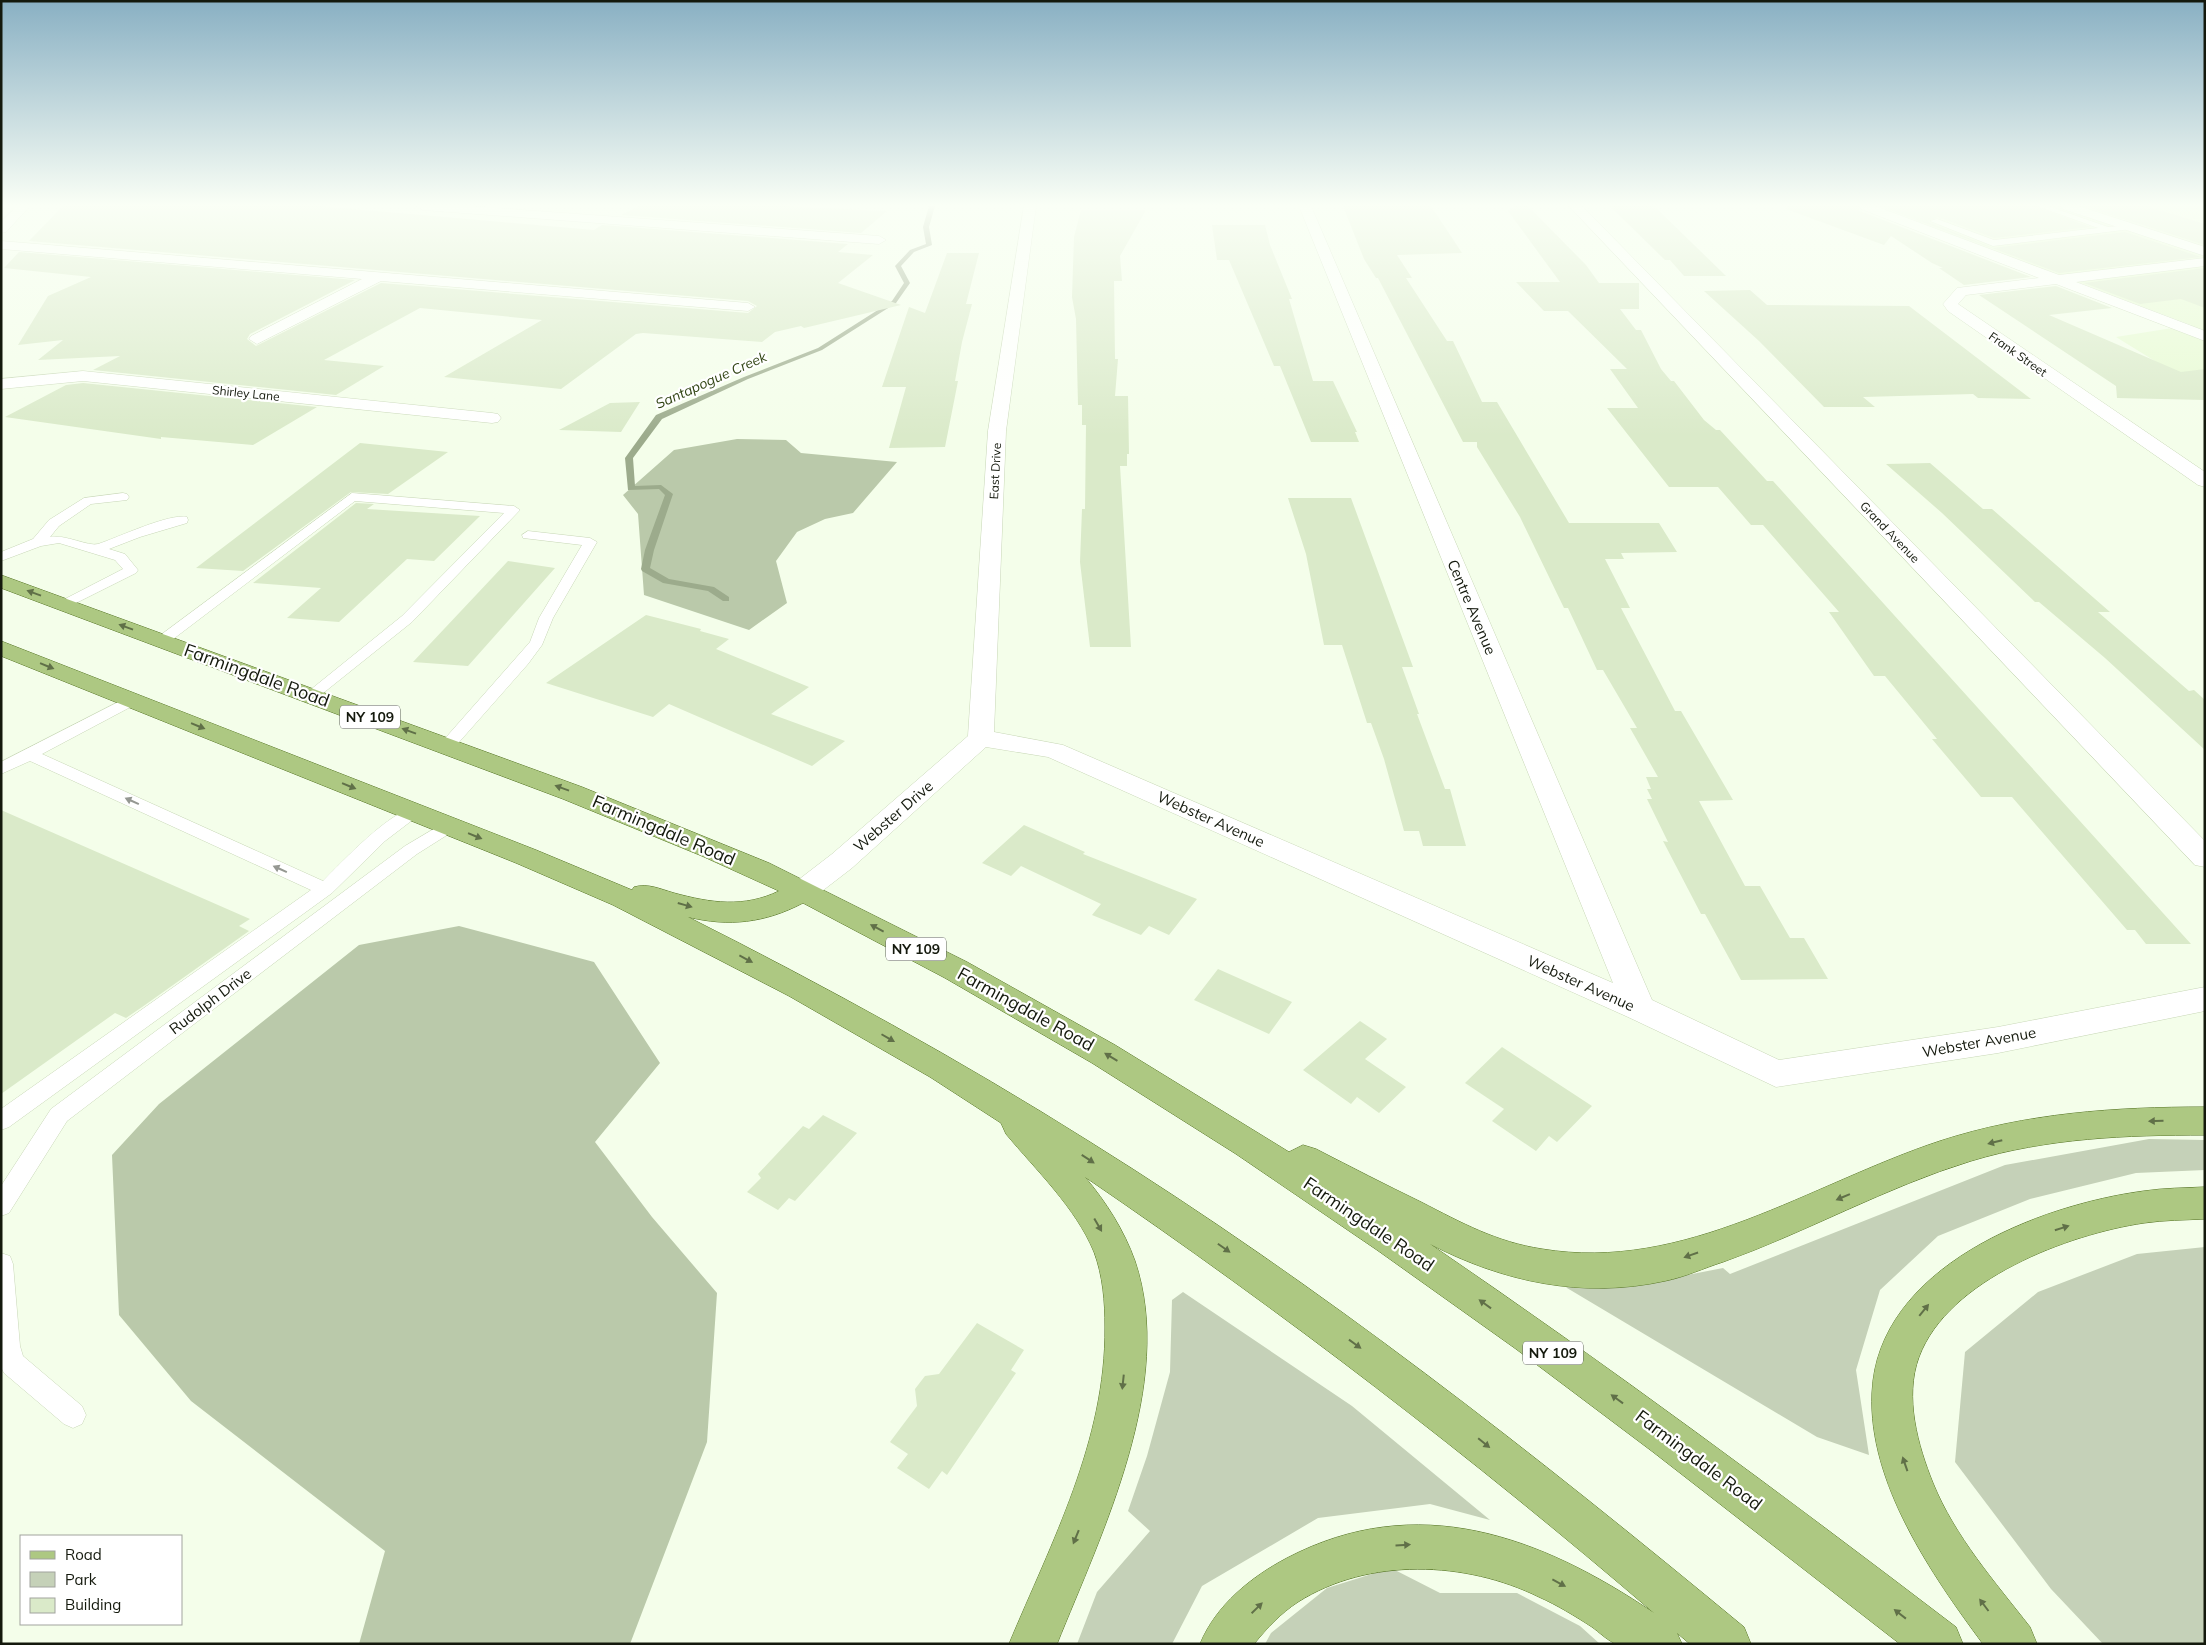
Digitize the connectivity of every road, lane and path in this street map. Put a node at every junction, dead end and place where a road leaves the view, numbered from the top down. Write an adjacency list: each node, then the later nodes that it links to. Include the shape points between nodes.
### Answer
1 (368, 283): 10 (street)
2 (459, 283): 8 (street)
3 (1019, 283): 26 (street, East Drive, via 997,431)
4 (1337, 283): 37 (street, Centre Avenue)
5 (1649, 283): 32 (street, Grand Avenue)
6 (2033, 283): 13 (street, Frank Street, via 1962,291 1950,304)
7 (2064, 283): 9 (street)
8 (748, 308)
9 (2205, 336)
10 (257, 339)
11 (1, 384): 12 (street, Shirley Lane, via 83,376)
12 (492, 418)
13 (2205, 481)
14 (123, 497): 17 (lane, via 88,501 54,523)
15 (182, 520): 18 (lane)
16 (528, 535): 27 (lane, via 590,542 523,661)
17 (38, 542): 18 (lane, via 60,539); 19 (lane)
18 (96, 550): 21 (lane, via 120,557 131,570)
19 (1, 558)
20 (1, 581): 21 (main road, Farmingdale Road / NY 109, one-way to 20)
21 (66, 604): 22 (main road, Farmingdale Road / NY 109, one-way to 21)
22 (163, 640): 24 (main road, Farmingdale Road / NY 109); 24 (lane, via 352,497 514,510 407,619)
23 (1, 648): 25 (main road, one-way to 25)
24 (312, 695): 27 (main road, Farmingdale Road / NY 109, one-way to 24)
25 (132, 700): 28 (lane); 30 (main road, one-way to 30)
26 (981, 738): 35 (street, Webster Drive, via 842,861); 37 (street, Webster Avenue, via 1054,750)
27 (447, 746): 35 (main road, Farmingdale Road / NY 109, one-way to 27, via 621,810)
28 (29, 754): 29 (lane); 34 (lane, one-way to 28)
29 (1, 769)
30 (414, 812): 31 (main road); 34 (lane, via 379,837)
31 (449, 826): 33 (main road, one-way to 33); 43 (lane, Rudolph Drive, via 411,850 64,1111)
32 (2205, 858)
33 (554, 868): 35 (main road, one-way to 35, via 723,915 758,912); 39 (main road, one-way to 39, via 637,904 761,967)
34 (325, 889): 40 (lane)
35 (803, 891): 38 (main road, Farmingdale Road / NY 109, one-way to 35, via 1003,996)
36 (2205, 999): 37 (street, Webster Avenue, via 1998,1040 1776,1074)
37 (1639, 1008)
38 (1153, 1082): 41 (main road, one-way to 38, via 2090,1124 1989,1143 1943,1156 1740,1240 1666,1264 1576,1271 1527,1265 1474,1248); 50 (main road, Farmingdale Road / NY 109, one-way to 38, via 1721,1475 1437,1269)
39 (1002, 1105): 46 (main road, one-way to 46, via 1096,1220 1120,1272 1127,1330 1122,1396 1114,1431 1085,1515); 49 (main road, one-way to 49, via 1214,1242 1375,1358 1560,1504)
40 (1, 1121)
41 (2205, 1121)
42 (2205, 1203): 51 (main road, one-way to 42, via 1942,1546 1922,1509 1904,1460 1892,1403 1898,1356 1907,1335 1919,1315 1949,1284 2007,1250 2063,1228 2112,1215 2144,1208)
43 (1, 1206)
44 (1, 1264): 45 (lane, via 7,1346 13,1364)
45 (73, 1415)
46 (1033, 1644)
47 (1224, 1644): 48 (main road, one-way to 48, via 1282,1585 1344,1556 1407,1544 1468,1551 1532,1570 1584,1596)
48 (1658, 1644)
49 (1727, 1644)
50 (1939, 1644)
51 (2013, 1644)

